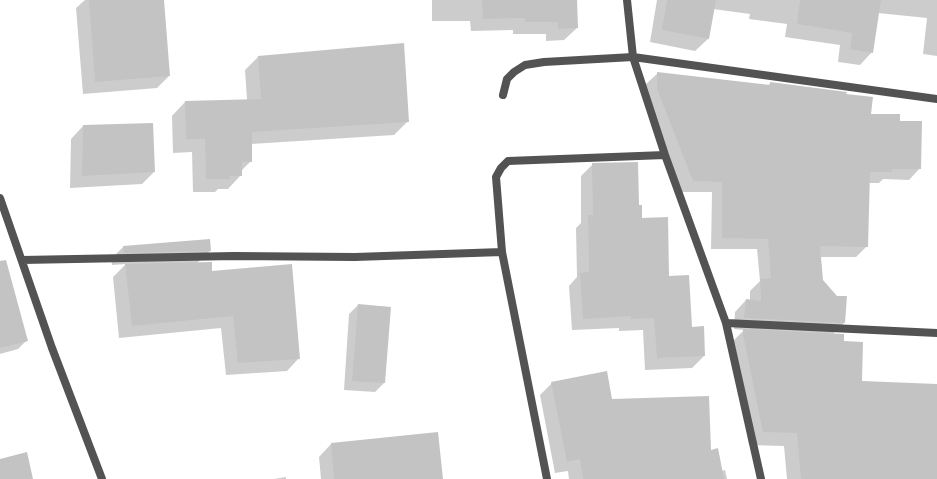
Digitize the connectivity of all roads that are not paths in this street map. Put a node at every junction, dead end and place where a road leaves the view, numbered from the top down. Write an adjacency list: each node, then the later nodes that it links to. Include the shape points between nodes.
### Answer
1 (627, 0): 2 (street)
2 (633, 57): 3 (street, via 525,65 507,79); 4 (street); 5 (street)
3 (503, 95)
4 (937, 99)
5 (665, 154): 7 (street, via 508,161 496,177); 9 (street)
6 (0, 198): 8 (street)
7 (502, 252): 8 (street, via 355,257 234,256); 12 (street)
8 (22, 260): 11 (street, via 52,348)
9 (726, 323): 10 (street); 13 (street)
10 (937, 333)
11 (102, 479)
12 (547, 479)
13 (761, 479)

